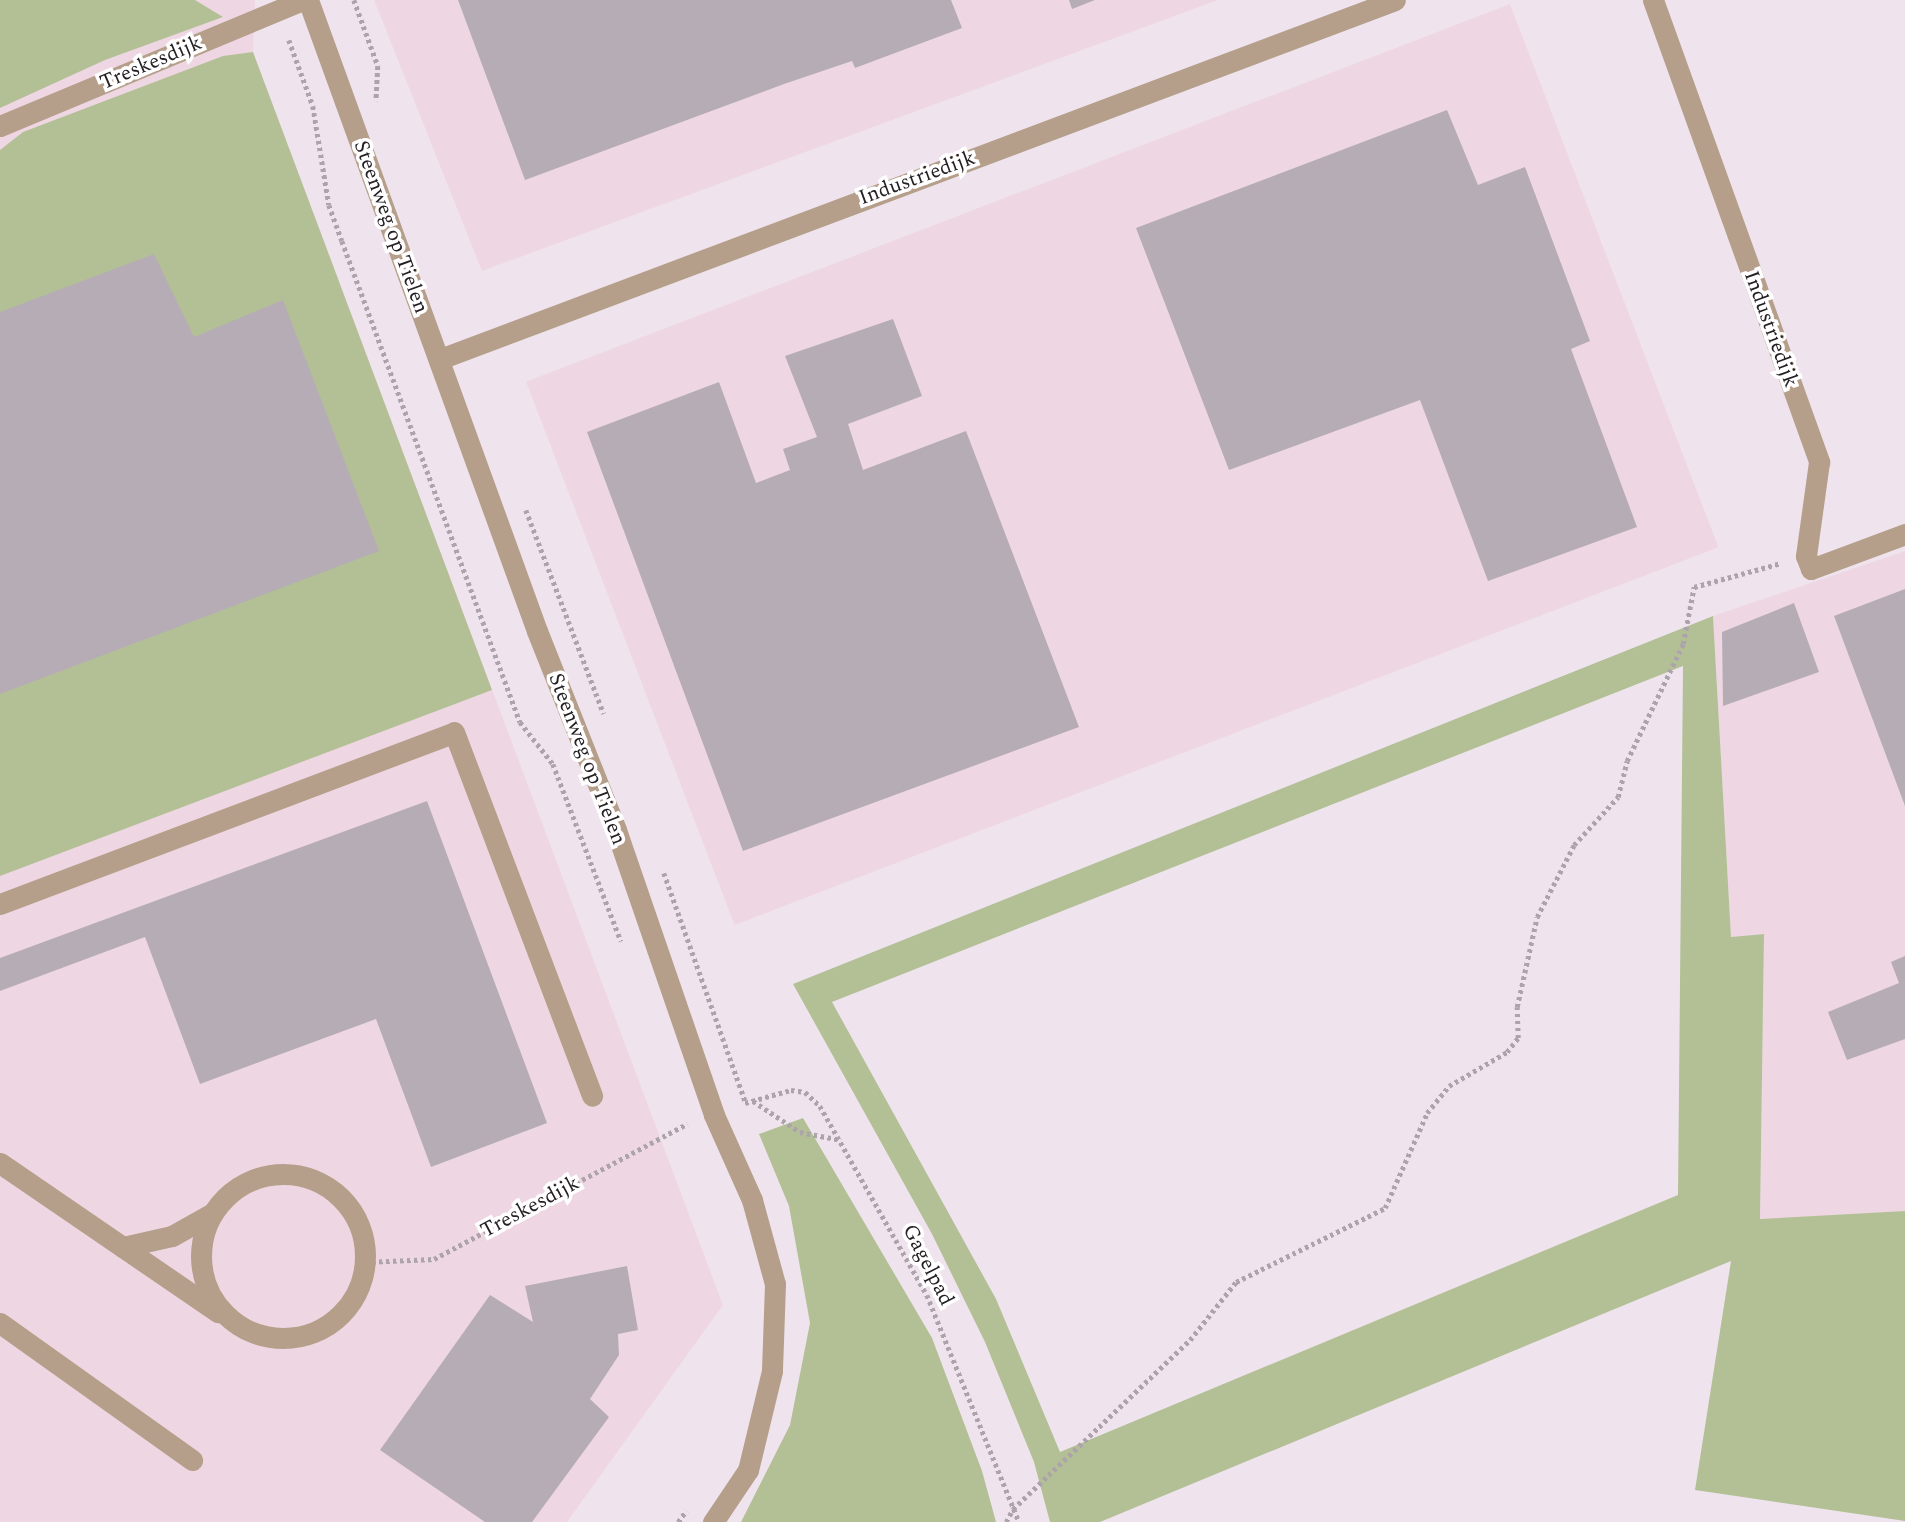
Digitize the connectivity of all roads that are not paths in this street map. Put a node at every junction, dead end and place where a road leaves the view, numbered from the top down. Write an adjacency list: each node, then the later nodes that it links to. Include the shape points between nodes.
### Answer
1 (302, 0): 5 (street, Treskesdijk)
2 (308, 0): 6 (street, Steenweg op Tielen)
3 (1395, 0): 6 (street, Industriedijk)
4 (1653, 0): 7 (street, Industriedijk, via 1819,462 1806,556 1811,569)
5 (0, 126)
6 (440, 359): 16 (street, Steenweg op Tielen, via 616,830 714,1115 752,1200 775,1284 772,1371 748,1470)
7 (1905, 534)
8 (0, 904): 9 (street, via 454,732)
9 (592, 1096)
10 (0, 1163): 12 (street)
11 (213, 1213): 12 (street, via 172,1236); 14 (street, via 202,1248 205,1284); 14 (street, via 249,1181 296,1175 330,1189 355,1215 365,1262 354,1297 329,1325 281,1339)
12 (123, 1247): 14 (street)
13 (0, 1323): 15 (street)
14 (235, 1323)
15 (192, 1460)
16 (713, 1522)

